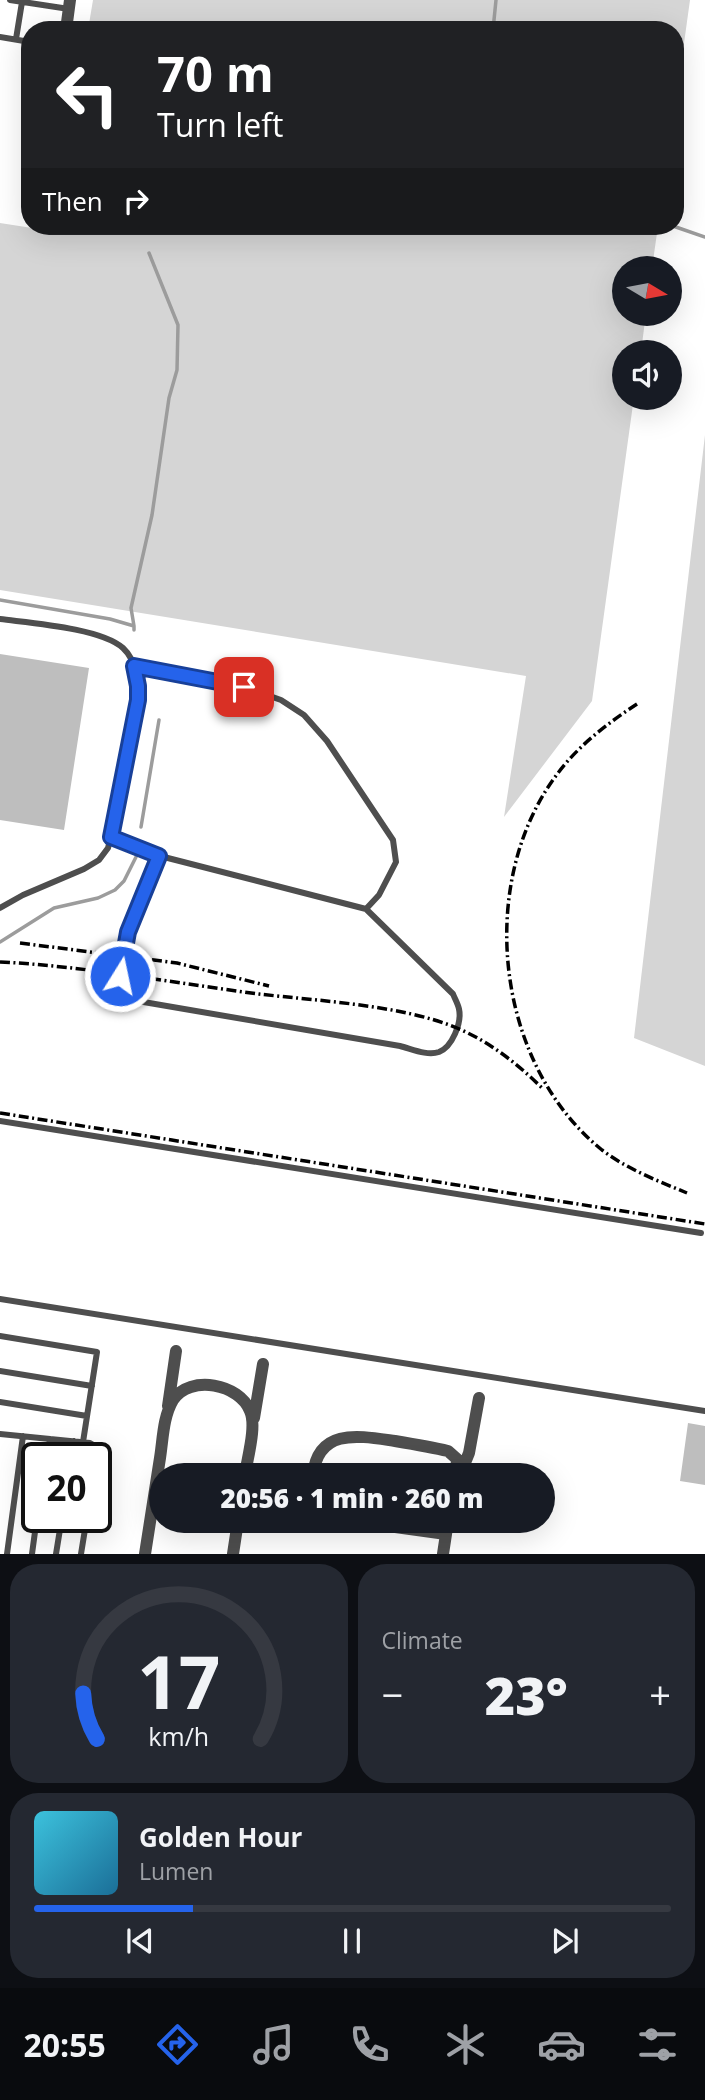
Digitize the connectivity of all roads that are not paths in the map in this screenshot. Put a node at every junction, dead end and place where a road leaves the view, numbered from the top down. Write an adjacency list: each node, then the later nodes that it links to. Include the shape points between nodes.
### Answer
1 (10, 0): 2 (lane)
2 (22, 2): 3 (lane); 5 (lane)
3 (70, 5)
4 (0, 37): 5 (lane)
5 (16, 40): 6 (lane)
6 (21, 41)
7 (0, 619): 8 (lane, via 106,638 124,649)
8 (134, 666): 9 (lane, via 138,700); 12 (lane, via 244,687 281,700 304,715 327,741 393,841 396,862)
9 (111, 837): 10 (lane); 11 (lane, via 99,860)
10 (159, 856): 12 (lane); 12 (lane, via 128,932 119,988 126,999 441,1052 457,1028 460,1012 453,993)
11 (0, 908)
12 (366, 909)
13 (0, 1121): 14 (lane)
14 (701, 1233)
15 (0, 1300): 23 (lane)
16 (0, 1336): 20 (lane, via 97,1352)
17 (176, 1351): 25 (street)
18 (263, 1364): 26 (street)
19 (0, 1371): 20 (lane)
20 (92, 1386): 24 (lane)
21 (479, 1398): 36 (street)
22 (0, 1402): 24 (lane)
23 (705, 1411)
24 (87, 1416): 32 (lane)
25 (165, 1424): 26 (street, via 180,1393 213,1385 242,1399 253,1418); 46 (street)
26 (252, 1429): 33 (street)
27 (0, 1433): 28 (lane)
28 (23, 1436): 29 (lane); 42 (lane)
29 (50, 1438): 30 (lane); 31 (lane)
30 (74, 1441): 32 (lane)
31 (49, 1442)
32 (83, 1442)
33 (247, 1463)
34 (317, 1463): 35 (street, via 326,1446 352,1436 449,1451)
35 (457, 1463)
36 (464, 1463)
37 (35, 1533): 43 (lane)
38 (59, 1533): 44 (lane)
39 (85, 1533): 45 (lane)
40 (236, 1533): 47 (street)
41 (446, 1533): 48 (street)
42 (7, 1554)
43 (32, 1554)
44 (56, 1554)
45 (82, 1554)
46 (145, 1554)
47 (233, 1554)
48 (443, 1554)

